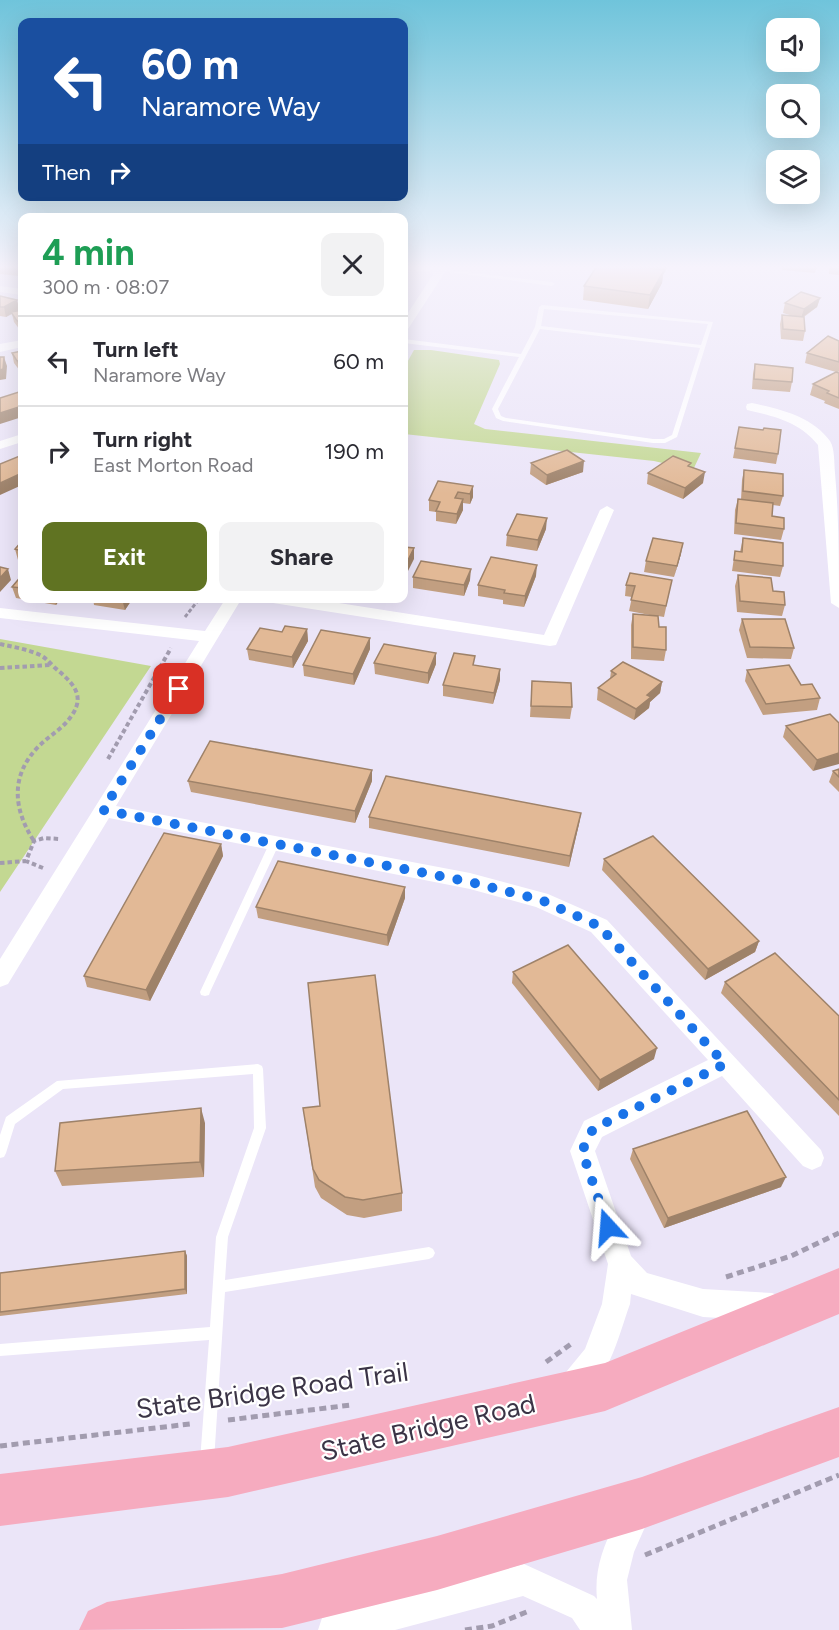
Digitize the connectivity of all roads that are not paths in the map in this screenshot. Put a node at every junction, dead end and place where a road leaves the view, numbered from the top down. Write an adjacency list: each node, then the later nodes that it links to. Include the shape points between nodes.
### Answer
1 (408, 342): 8 (lane)
2 (531, 342): 8 (lane)
3 (656, 342): 7 (lane)
4 (705, 342): 7 (lane)
5 (18, 345): 6 (street)
6 (0, 348)
7 (703, 348): 8 (lane, via 675,436 665,441 498,417 495,409)
8 (524, 356)
9 (752, 407): 15 (street, via 804,424 817,432 825,444)
10 (18, 439): 11 (street)
11 (0, 445)
12 (607, 510): 14 (street, via 550,641)
13 (231, 603): 17 (street)
14 (305, 603)
15 (839, 603)
16 (0, 613): 17 (street)
17 (210, 637): 18 (street)
18 (103, 810): 19 (street); 20 (street)
19 (274, 844): 21 (lane); 22 (street, via 500,889 541,900 599,926)
20 (0, 978)
21 (205, 992)
22 (725, 1064): 25 (street); 27 (street, via 593,1129 582,1151)
23 (2, 1139): 24 (lane); 28 (lane, via 10,1121 61,1084 258,1069 260,1128 222,1237)
24 (0, 1153)
25 (812, 1158)
26 (429, 1253): 28 (lane)
27 (621, 1264): 30 (street, via 639,1284 703,1303); 33 (street, via 616,1304 596,1358)
28 (218, 1287): 31 (lane)
29 (839, 1291): 30 (highway, State Bridge Road)
30 (796, 1309): 33 (highway, State Bridge Road, via 605,1387)
31 (215, 1333): 32 (lane); 35 (lane)
32 (0, 1350)
33 (550, 1380): 35 (highway, State Bridge Road, via 228,1472)
34 (839, 1432): 37 (highway)
35 (206, 1474): 36 (highway, State Bridge Road)
36 (0, 1500)
37 (642, 1503): 38 (highway, via 437,1563 282,1601); 41 (street, via 619,1549 611,1580)
38 (107, 1630)
39 (334, 1630): 40 (street, via 524,1580 583,1606)
40 (599, 1630)
41 (616, 1630)

